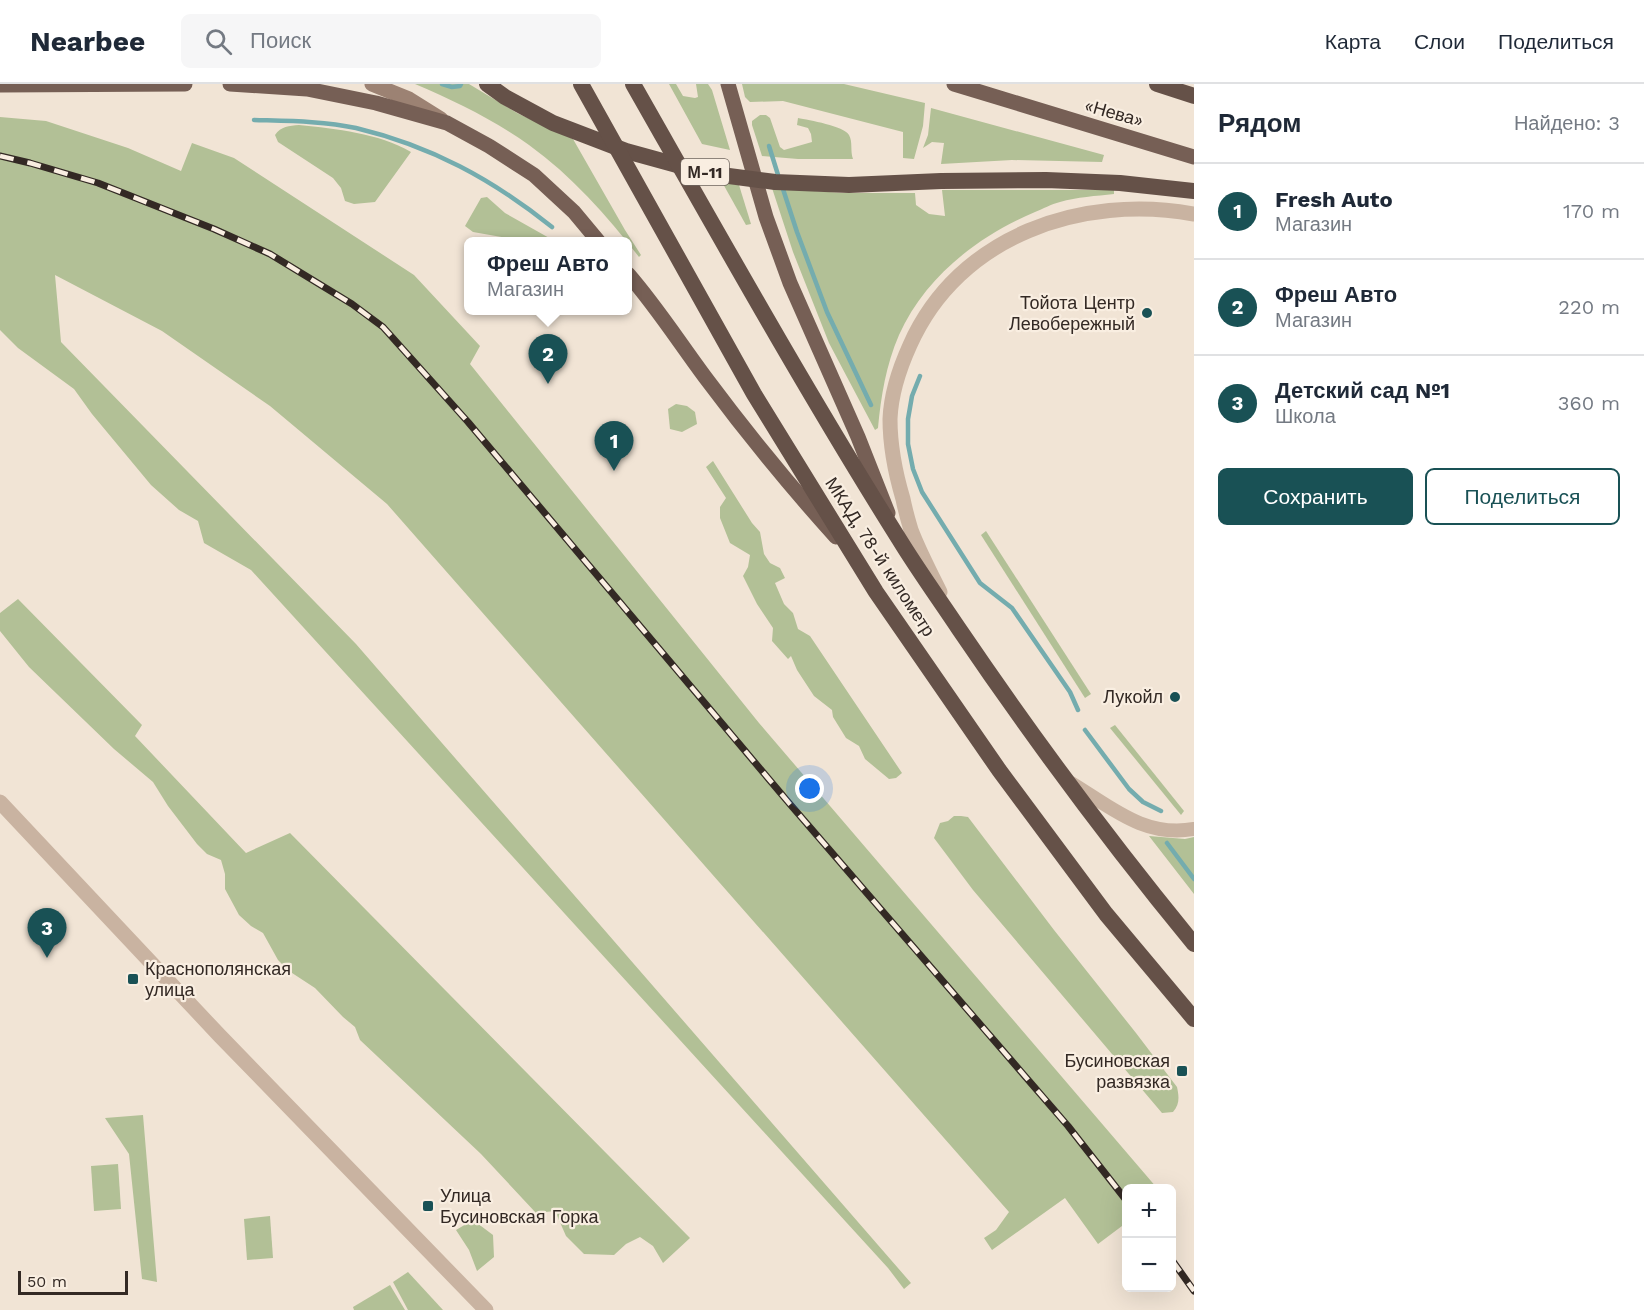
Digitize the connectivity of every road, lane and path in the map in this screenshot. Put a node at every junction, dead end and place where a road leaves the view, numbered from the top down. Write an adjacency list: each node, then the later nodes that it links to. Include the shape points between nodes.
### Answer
1 (185, 84): 10 (main road)
2 (230, 84): 12 (main road, via 307,89)
3 (372, 84): 12 (main road, via 409,99)
4 (487, 84): 14 (highway, М-11, via 553,123 626,151 706,173 775,182 849,185 1046,180)
5 (581, 84): 19 (highway, МКАД, 78-й километр, via 754,394)
6 (633, 84): 18 (highway, МКАД, 78-й километр)
7 (728, 84): 18 (main road, via 766,217 790,283)
8 (954, 84): 13 (main road, «Нева»)
9 (1157, 84): 11 (highway)
10 (0, 85)
11 (1194, 96)
12 (447, 123): 16 (main road, via 534,175)
13 (1194, 157)
14 (1194, 191)
15 (1194, 214): 20 (street, via 1119,210 1079,215 1026,231 993,248 969,267 934,305 916,332 896,384 890,441 911,530)
16 (595, 237)
17 (632, 280): 19 (main road, via 792,488)
18 (899, 541): 20 (highway, МКАД, 78-й километр)
19 (852, 554): 25 (highway, МКАД, 78-й километр, via 999,770 1106,914)
20 (952, 619): 21 (highway, МКАД, 78-й километр)
21 (1064, 779): 23 (street, via 1148,827); 24 (highway, МКАД, 78-й километр)
22 (0, 802): 26 (street)
23 (1194, 829)
24 (1194, 944)
25 (1194, 1019)
26 (486, 1310)

